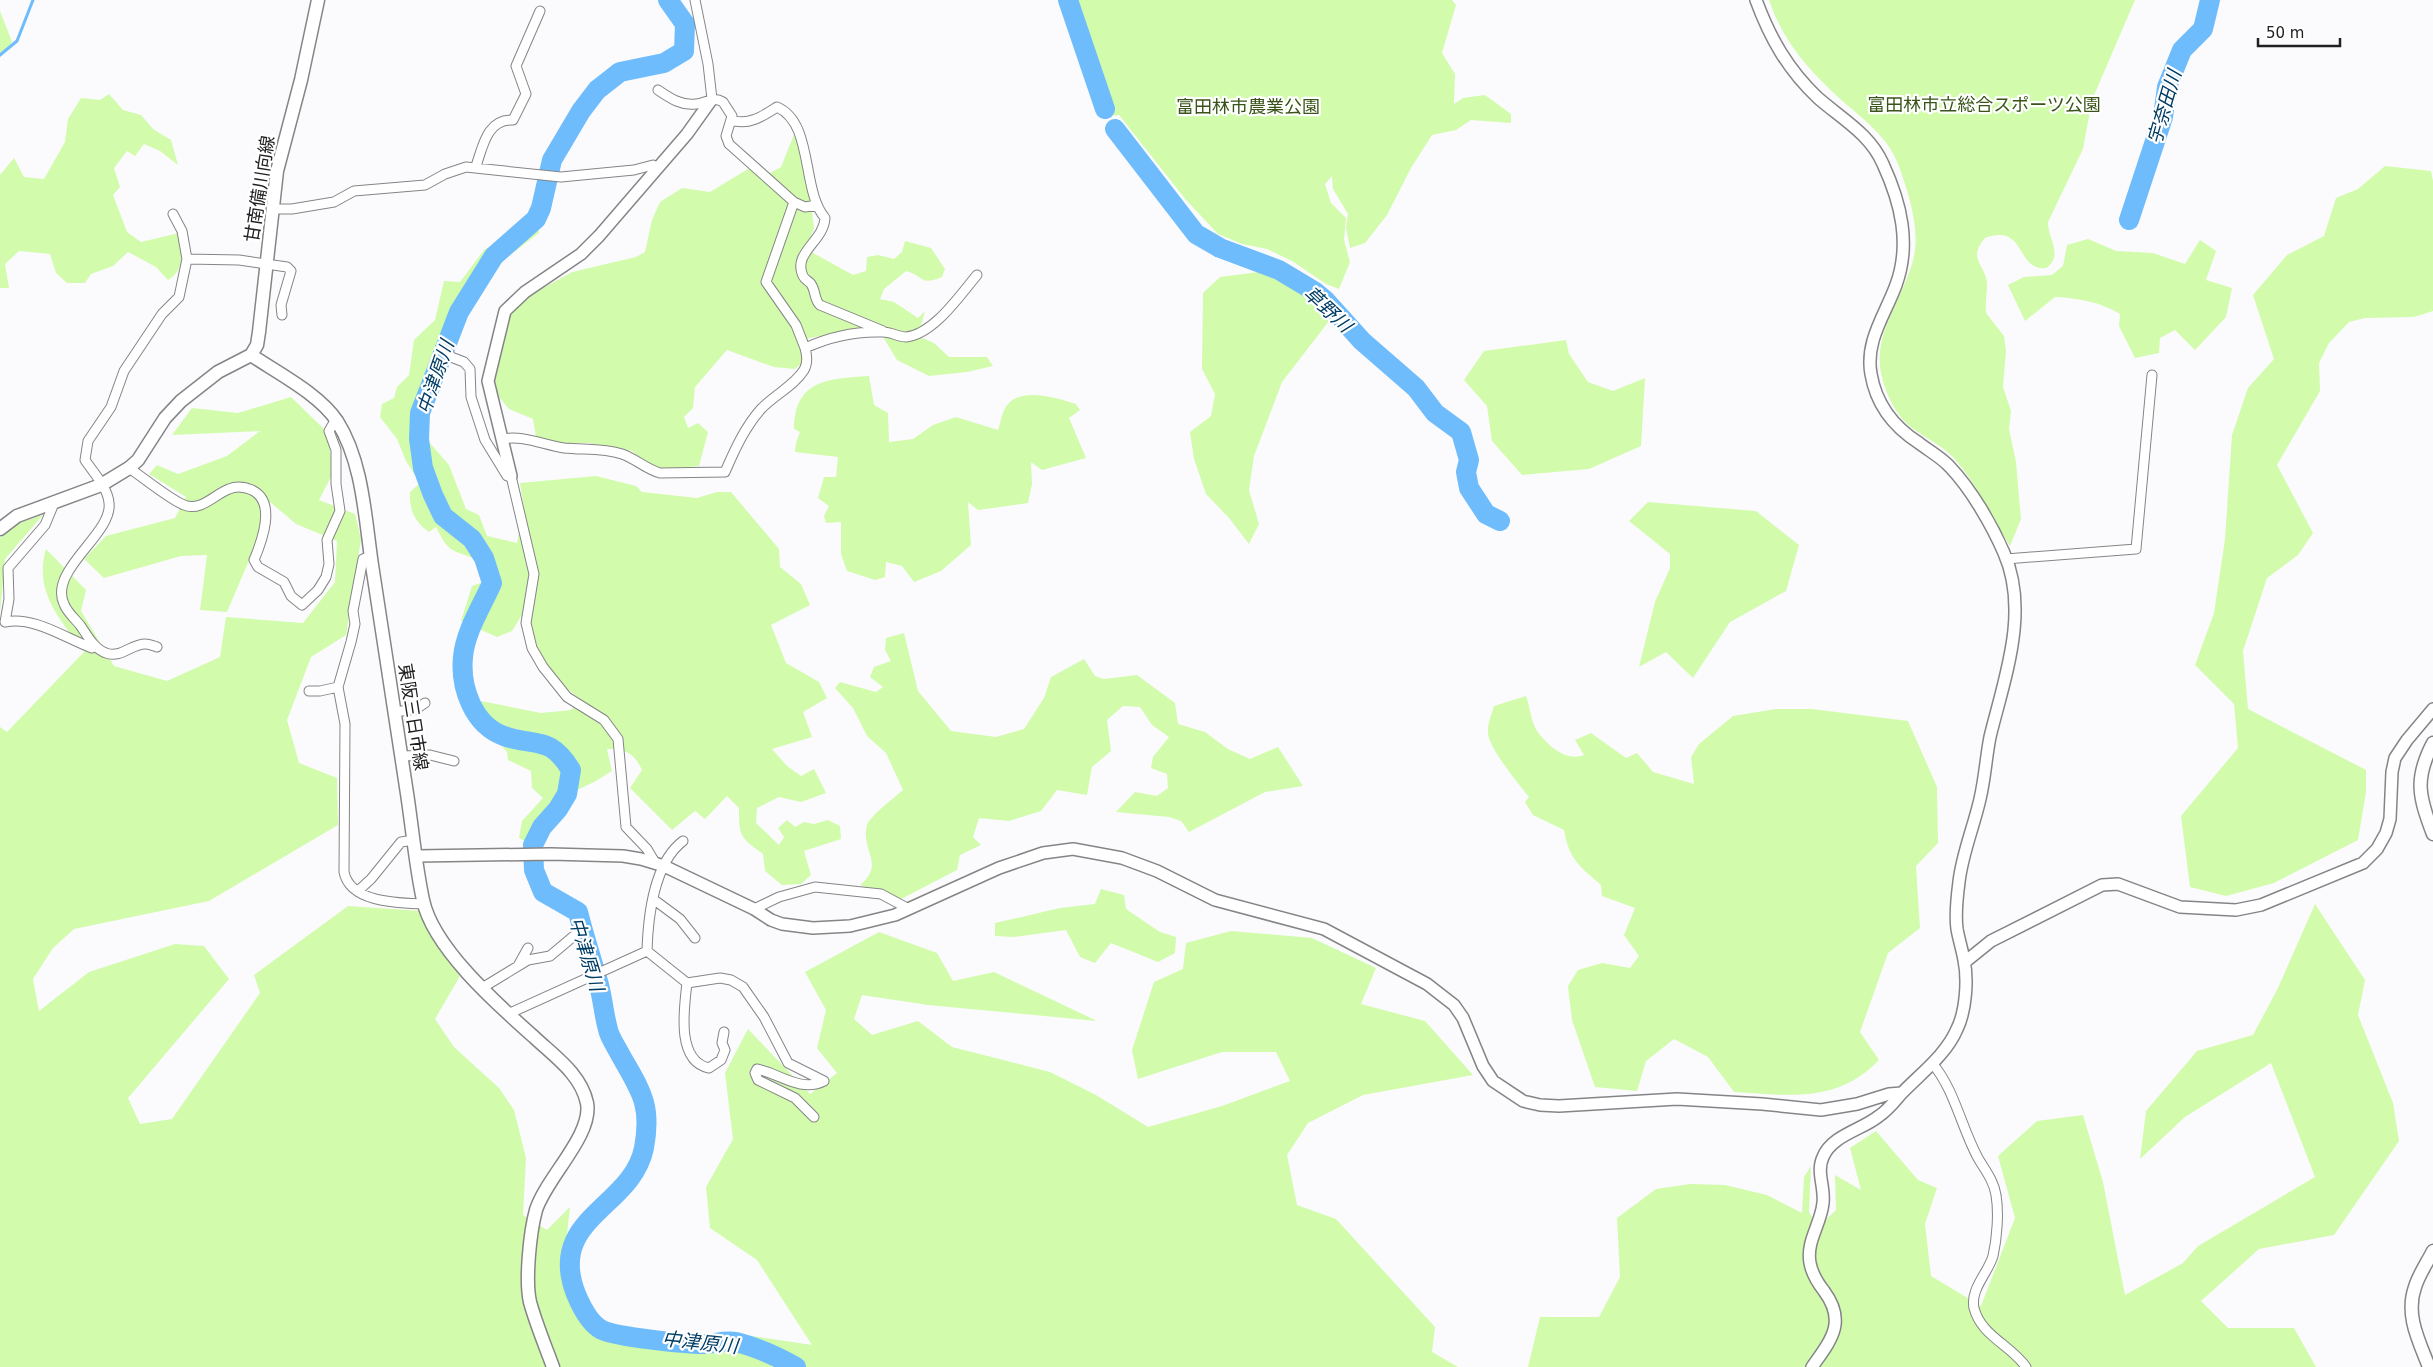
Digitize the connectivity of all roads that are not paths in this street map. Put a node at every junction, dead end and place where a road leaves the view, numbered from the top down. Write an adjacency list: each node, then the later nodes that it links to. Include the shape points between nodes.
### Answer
1 (318, 0): 12 (main road, 甘南備川向線, via 301,80 278,163)
2 (695, 0): 6 (street)
3 (1756, 0): 31 (street, via 1768,33 1784,59 1815,95 1873,146 1882,159 1891,184 1905,244 1897,282 1871,349 1870,364 1876,392 1903,432 1944,461 1966,486)
4 (540, 11): 8 (street, via 516,66 526,94 522,104 512,120 495,124 488,133)
5 (658, 90): 6 (street, via 671,99 689,104)
6 (712, 99): 7 (street, via 718,99 728,107); 9 (street)
7 (731, 120): 10 (street, via 726,136 729,144); 11 (street, via 747,122 777,107 784,110 798,129)
8 (476, 166): 9 (street, via 561,177 634,170 653,165); 12 (street, via 453,170 425,185 354,191 334,202)
9 (657, 168): 24 (street, via 581,254 525,292 505,311 488,381)
10 (794, 202): 11 (street, via 805,206); 19 (street, via 766,282 796,325)
11 (817, 205): 18 (street, via 825,218 825,225 802,257 803,277 812,285 817,302)
12 (272, 209): 15 (main road, 甘南備川向線)
13 (173, 214): 14 (street, via 182,231)
14 (187, 259): 15 (street); 27 (street, via 179,297 162,314 124,371 111,406 88,441 85,460)
15 (266, 263): 17 (street, via 287,267 291,271 281,305); 21 (main road, 甘南備川向線, via 257,345)
16 (977, 275): 18 (street, via 928,328 906,337)
17 (282, 314)
18 (885, 332): 19 (street, via 837,336)
19 (805, 348): 24 (street, via 806,367 762,408 741,436 725,472 660,473 614,452 564,448 512,437)
20 (447, 351): 26 (street, via 470,369 471,397 485,440 507,476)
21 (251, 355): 23 (main road, 東阪三日市線, via 323,404); 25 (main road, via 218,372 181,402 165,418)
22 (2152, 375): 31 (street, via 2136,549)
23 (336, 419): 25 (street, via 329,431 336,450 340,510 327,540 329,564 326,577 302,605 291,596 284,582 258,567 254,560 265,527 264,504 257,492 245,487 230,488 198,506 184,506); 30 (main road, 東阪三日市線, via 352,447)
24 (503, 439): 26 (street)
25 (130, 468): 27 (main road)
26 (511, 476): 46 (street, via 534,574 526,623 532,648 567,697 604,720 618,739 626,827)
27 (101, 484): 28 (main road); 32 (street, via 110,503 106,519 72,566 62,593 63,604)
28 (55, 501): 29 (main road, via 17,516); 32 (street, via 45,525 8,568 9,599 5,622 27,622 76,643 92,648)
29 (0, 529)
30 (371, 556): 34 (street, via 363,559 361,566 353,611 355,624); 38 (main road, 東阪三日市線)
31 (2006, 559): 56 (street, via 2014,598 2008,674 1990,737 1980,800 1959,882 1957,928)
32 (94, 645): 33 (street, via 105,654 117,654 145,644)
33 (157, 647)
34 (338, 687): 35 (street, via 320,692); 47 (street, via 345,724 344,872 345,880)
35 (308, 691)
36 (425, 703): 38 (street, via 416,709)
37 (2433, 709): 56 (street, via 2395,758 2386,833 2377,849 2363,863 2261,905 2231,911 2180,907 2118,884 2102,885 1991,941)
38 (395, 712): 40 (main road, 東阪三日市線)
39 (2433, 743): 42 (main road, via 2424,759 2419,784 2423,808)
40 (402, 756): 41 (street, via 430,755); 43 (main road, 東阪三日市線)
41 (454, 762)
42 (2433, 834)
43 (414, 840): 45 (main road, 東阪三日市線); 47 (street, via 401,842)
44 (683, 842): 46 (street)
45 (416, 856): 46 (street, via 623,856); 49 (main road, 東阪三日市線)
46 (660, 865): 48 (street); 50 (street)
47 (359, 890): 49 (street, via 384,902)
48 (654, 899): 53 (street, via 680,919); 55 (street, via 648,923)
49 (424, 904): 59 (main road, 東阪三日市線, via 446,949)
50 (754, 909): 51 (street, via 782,924 834,928 876,921); 51 (street, via 780,896 815,888 881,894)
51 (909, 909): 63 (street, via 1028,857 1059,850 1086,851 1140,864 1215,900 1324,929 1427,984 1454,1005 1463,1018 1483,1066 1493,1081 1523,1101 1559,1106 1677,1100 1821,1110 1889,1094)
52 (575, 934): 57 (street, via 550,956 536,957)
53 (695, 938)
54 (528, 948): 57 (street)
55 (647, 951): 58 (street); 60 (street)
56 (1965, 962): 62 (street, via 1960,1023 1952,1039)
57 (518, 966): 59 (street)
58 (687, 983): 61 (street, via 684,1006 687,1048 692,1060 709,1068 722,1060); 64 (street, via 720,978 743,987 764,1017 788,1063 824,1081 791,1083 757,1069 758,1080 794,1098)
59 (482, 988): 60 (main road, 東阪三日市線)
60 (508, 1014): 66 (main road, 東阪三日市線, via 565,1065 577,1080 588,1110 581,1134 540,1201 532,1234 530,1299)
61 (724, 1032)
62 (1932, 1063): 63 (street); 68 (street, via 1947,1083 1996,1194 1994,1249 1974,1296 1975,1310 1991,1335 2016,1354)
63 (1902, 1094): 67 (street, via 1882,1114 1827,1149 1822,1158 1820,1172 1824,1197 1810,1245 1810,1262 1836,1319 1832,1337)
64 (814, 1117)
65 (2433, 1251): 69 (main road, via 2415,1285 2411,1310 2412,1323)
66 (552, 1367)
67 (1812, 1367)
68 (2026, 1367)
69 (2429, 1367)

